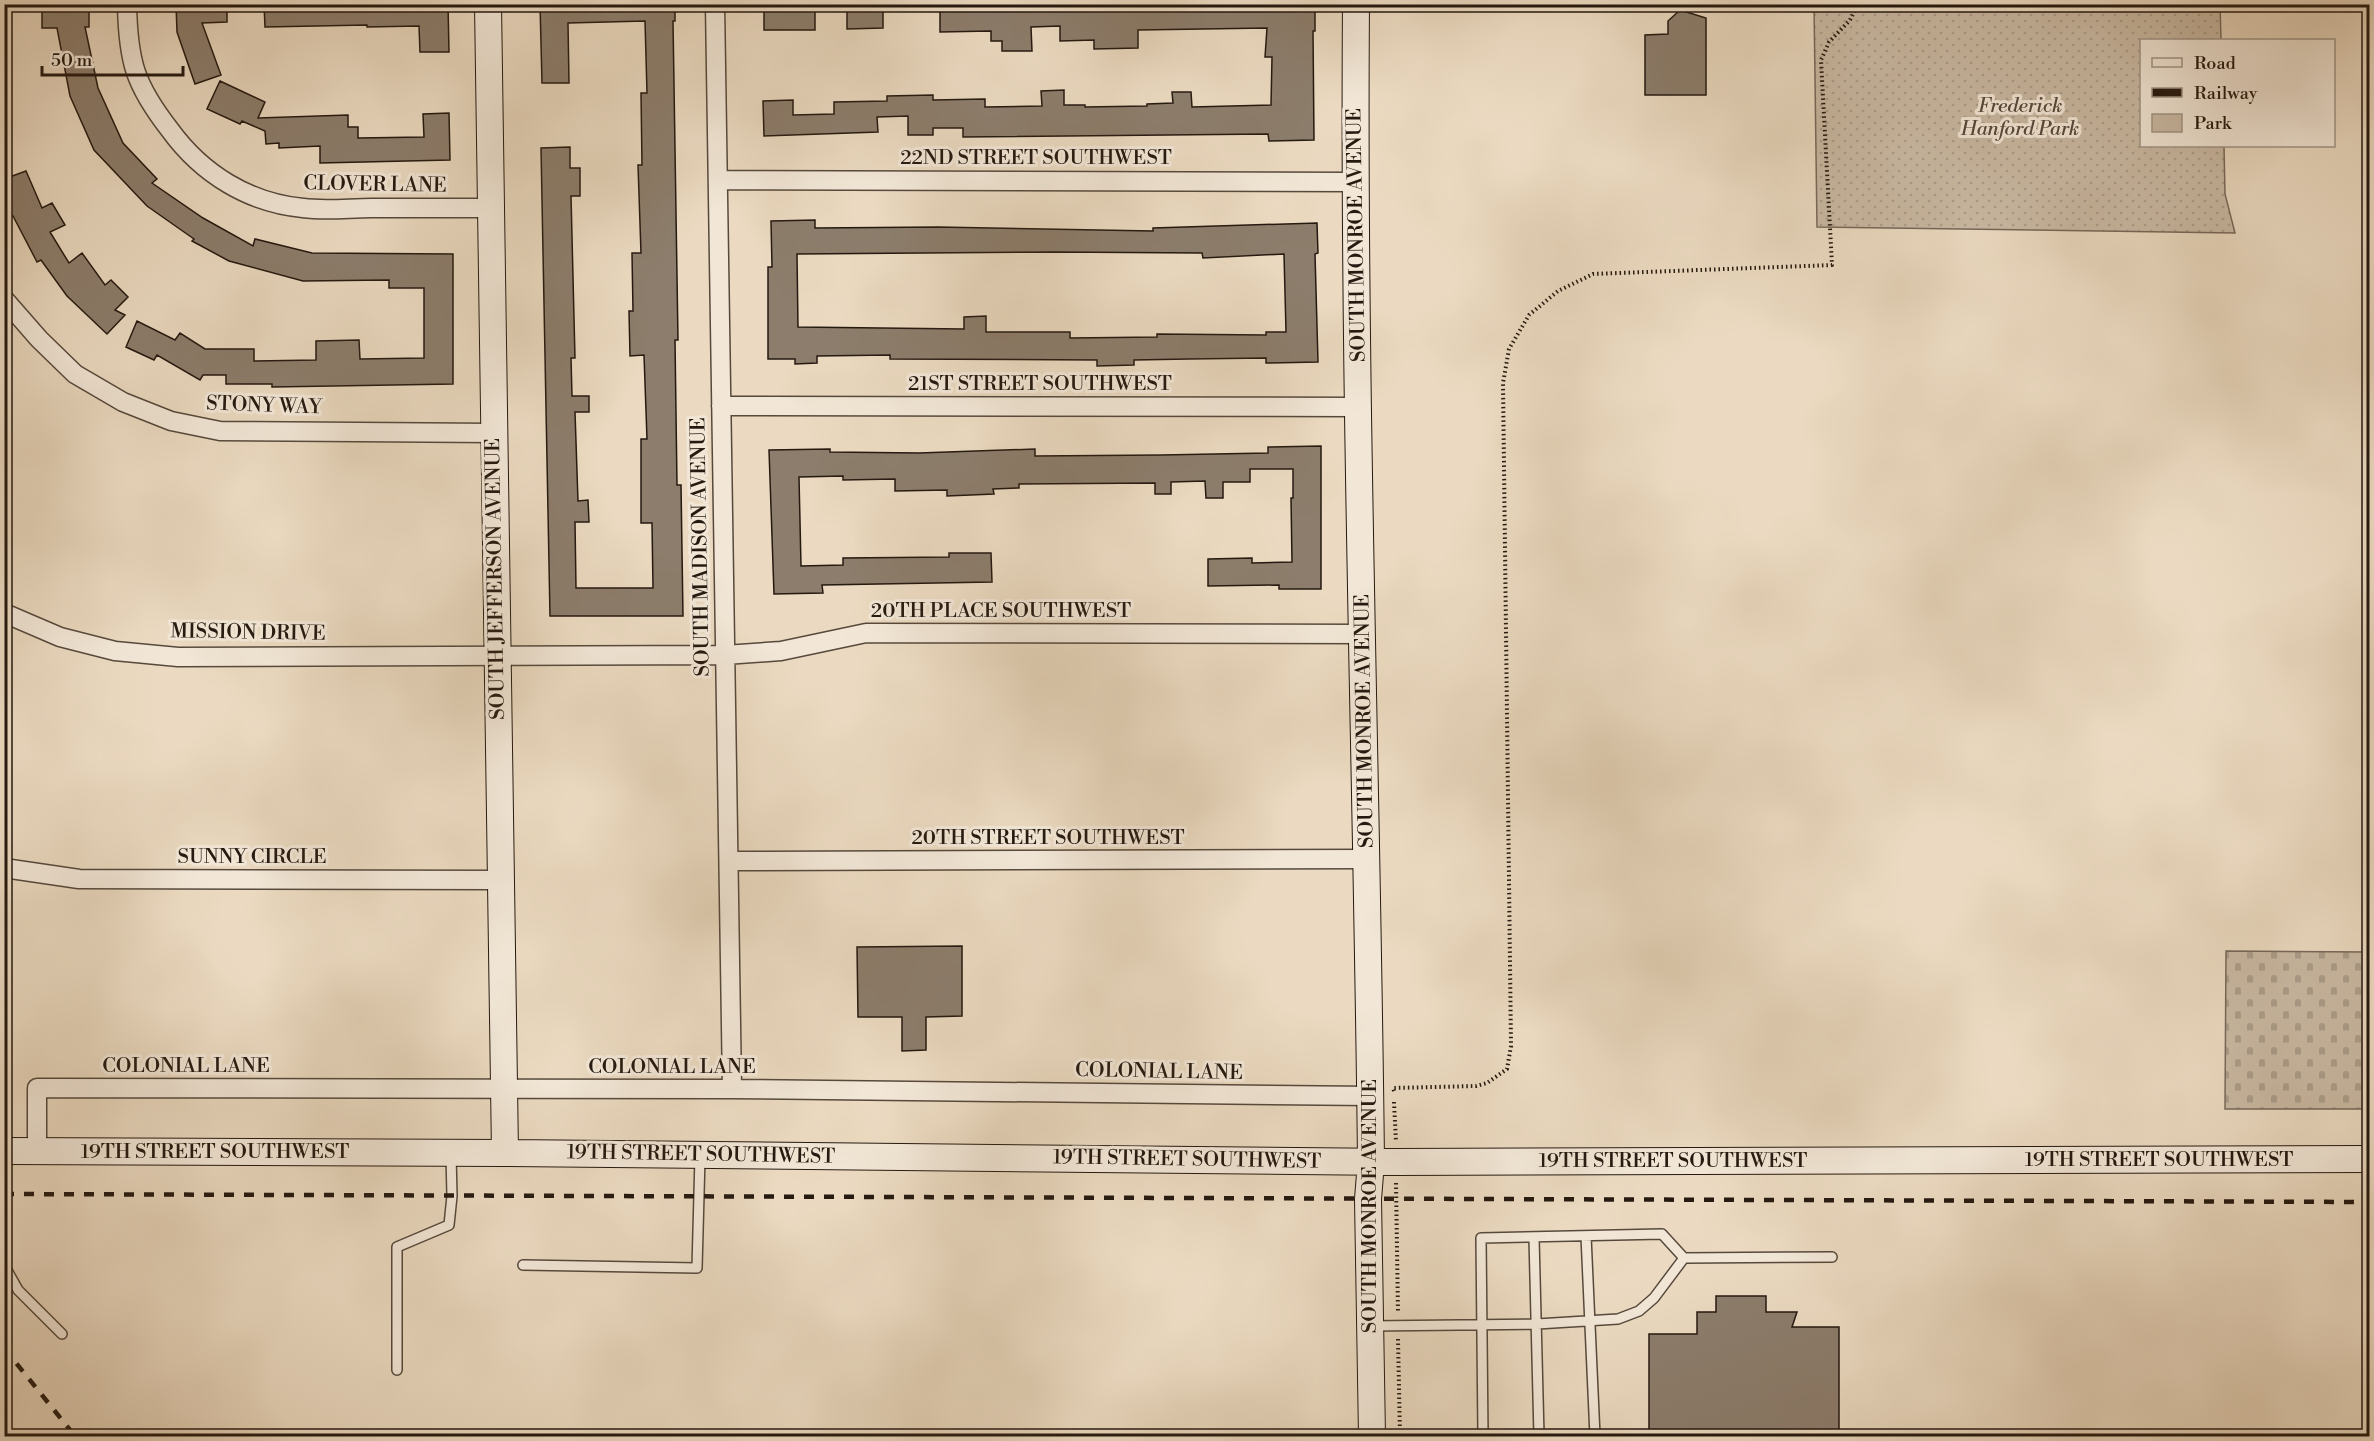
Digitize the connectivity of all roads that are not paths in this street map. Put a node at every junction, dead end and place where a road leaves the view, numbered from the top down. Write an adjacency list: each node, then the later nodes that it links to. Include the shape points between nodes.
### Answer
1 (127, 4): 7 (street, CLOVER LANE, via 128,46 138,82 176,138 226,184 263,200 303,208)
2 (488, 4): 7 (main road, SOUTH JEFFERSON AVENUE)
3 (715, 4): 5 (street, SOUTH MADISON AVENUE)
4 (1356, 4): 6 (main road, SOUTH MONROE AVENUE)
5 (718, 180): 6 (street, 22ND STREET SOUTHWEST); 9 (street, SOUTH MADISON AVENUE)
6 (1355, 182): 10 (main road, SOUTH MONROE AVENUE)
7 (490, 208): 11 (main road, SOUTH JEFFERSON AVENUE)
8 (4, 299): 11 (street, STONY WAY, via 75,374 123,402 171,421 220,431)
9 (721, 406): 10 (street, 21ST STREET SOUTHWEST); 14 (street, SOUTH MADISON AVENUE)
10 (1359, 407): 13 (main road, SOUTH MONROE AVENUE)
11 (494, 432): 15 (main road, SOUTH JEFFERSON AVENUE)
12 (4, 613): 15 (street, MISSION DRIVE, via 60,637 115,651 178,657)
13 (1363, 634): 14 (street, 20TH PLACE SOUTHWEST, via 866,633 781,651); 16 (main road, SOUTH MONROE AVENUE)
14 (725, 655): 15 (street, 20TH PLACE SOUTHWEST); 17 (street, SOUTH MADISON AVENUE)
15 (498, 657): 19 (main road, SOUTH JEFFERSON AVENUE)
16 (1368, 859): 17 (street, 20TH STREET SOUTHWEST); 22 (main road, SOUTH MONROE AVENUE)
17 (729, 861): 21 (street, SOUTH MADISON AVENUE)
18 (4, 868): 19 (street, SUNNY CIRCLE, via 79,879)
19 (501, 880): 20 (main road, SOUTH JEFFERSON AVENUE)
20 (504, 1089): 21 (street, COLONIAL LANE); 24 (street, COLONIAL LANE, via 37,1088); 26 (main road, SOUTH JEFFERSON AVENUE)
21 (732, 1089): 22 (street, COLONIAL LANE)
22 (1382, 1092): 29 (main road, SOUTH MONROE AVENUE)
23 (4, 1151): 24 (main road, 19TH STREET SOUTHWEST)
24 (37, 1151): 25 (main road, 19TH STREET SOUTHWEST)
25 (450, 1153): 26 (main road, 19TH STREET SOUTHWEST); 41 (lane, via 449,1225 397,1247)
26 (505, 1153): 27 (main road, 19TH STREET SOUTHWEST)
27 (700, 1155): 29 (main road, 19TH STREET SOUTHWEST); 35 (lane, via 697,1268)
28 (2370, 1159): 29 (main road, 19TH STREET SOUTHWEST)
29 (1384, 1162): 39 (main road, SOUTH MONROE AVENUE, via 1368,1199)
30 (1586, 1236): 31 (lane); 33 (lane, via 1662,1234); 36 (lane)
31 (1534, 1238): 37 (lane, via 1481,1238); 38 (lane)
32 (1832, 1257): 33 (lane)
33 (1684, 1258): 36 (lane, via 1654,1298 1639,1311 1618,1319)
34 (4, 1265): 40 (lane, via 18,1290)
35 (523, 1265)
36 (1590, 1321): 38 (lane); 45 (lane)
37 (1482, 1323): 38 (lane); 39 (lane); 43 (lane)
38 (1537, 1324): 44 (lane)
39 (1370, 1326): 42 (main road, SOUTH MONROE AVENUE)
40 (62, 1334)
41 (397, 1370)
42 (1372, 1437)
43 (1483, 1437)
44 (1539, 1437)
45 (1595, 1437)

